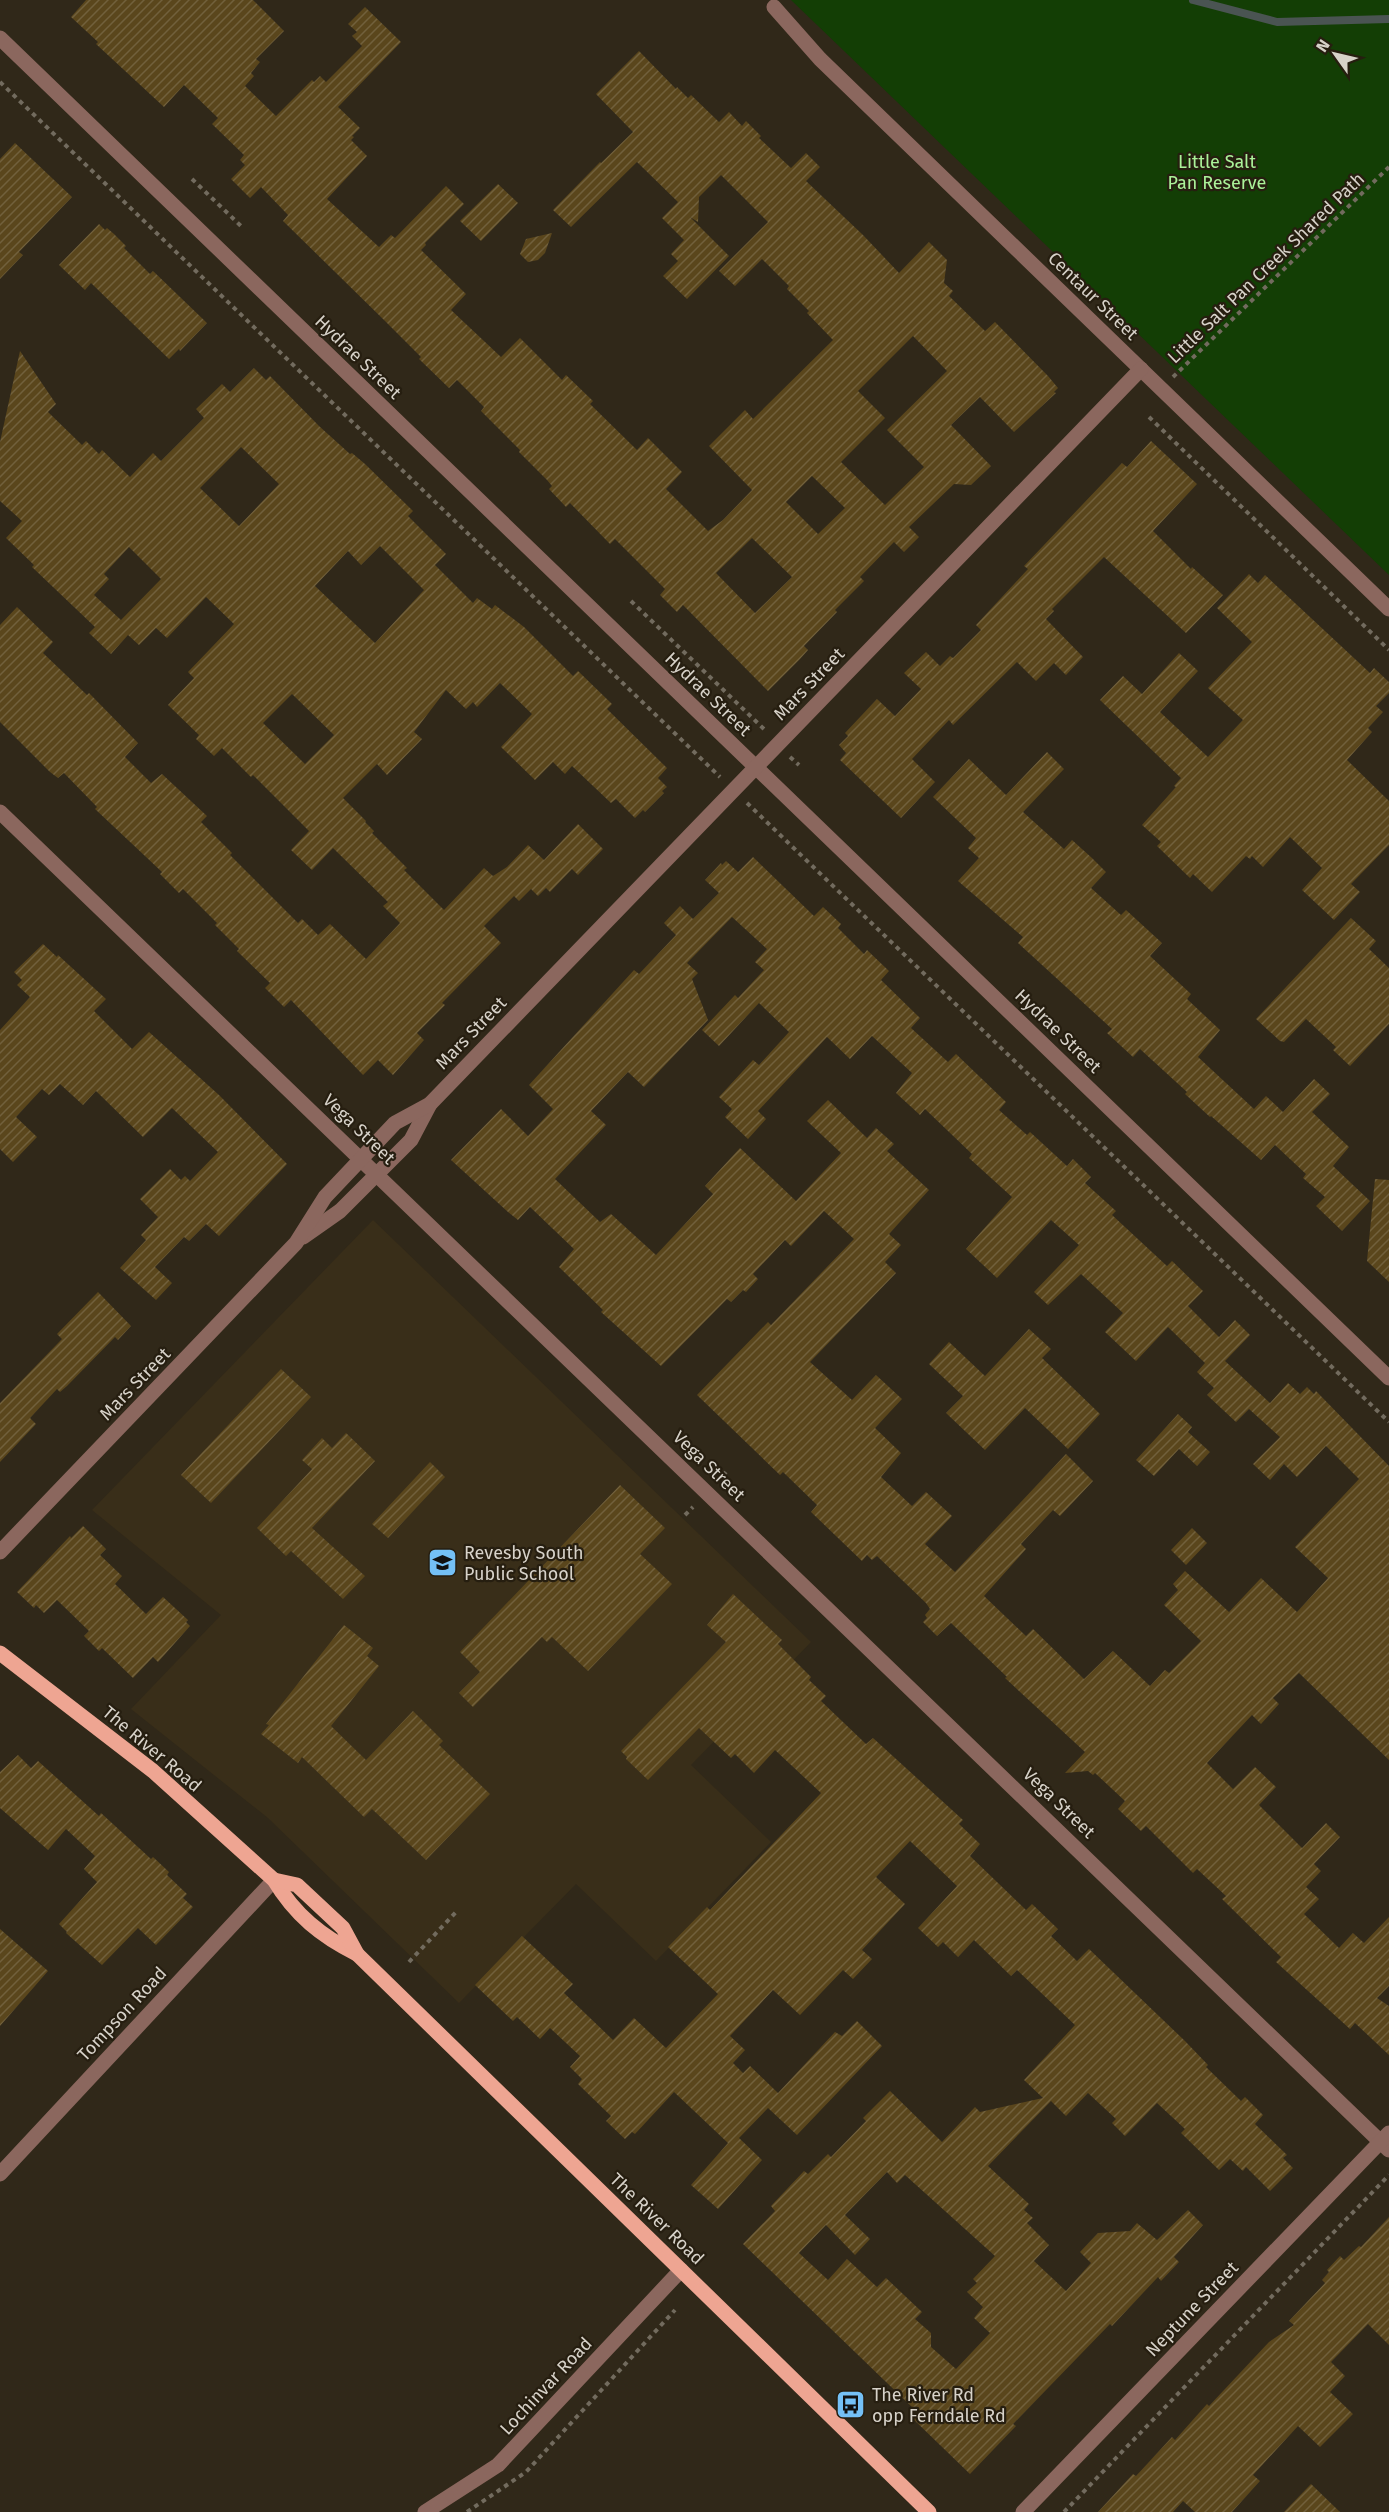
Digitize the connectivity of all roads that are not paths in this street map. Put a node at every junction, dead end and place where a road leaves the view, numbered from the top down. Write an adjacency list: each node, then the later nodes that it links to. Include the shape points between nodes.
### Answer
1 (774, 8): 3 (street, Centaur Street, via 820,59)
2 (0, 38): 5 (street, Hydrae Street)
3 (1141, 369): 4 (street, Centaur Street); 5 (street, Mars Street)
4 (1389, 609)
5 (756, 768): 7 (street, Mars Street); 11 (street, Hydrae Street)
6 (0, 812): 8 (street, Vega Street)
7 (430, 1104): 8 (street, Mars Street, via 395,1124); 9 (street, Mars Street, via 411,1140)
8 (361, 1159): 9 (street, Vega Street); 10 (street, Mars Street, via 325,1197)
9 (377, 1173): 10 (street, Mars Street, via 340,1211); 15 (street, Vega Street)
10 (296, 1243): 12 (street, Mars Street)
11 (1389, 1377)
12 (0, 1552)
13 (0, 1653): 14 (main road, The River Road, via 153,1772)
14 (274, 1880): 16 (street, Tompson Road); 17 (main road, The River Road, via 287,1902 328,1939 357,1954)
15 (1386, 2141): 20 (street, Neptune Street)
16 (0, 2174)
17 (681, 2270): 18 (street, Lochinvar Road, via 498,2465); 19 (main road, The River Road)
18 (425, 2512)
19 (929, 2512)
20 (1023, 2512)

